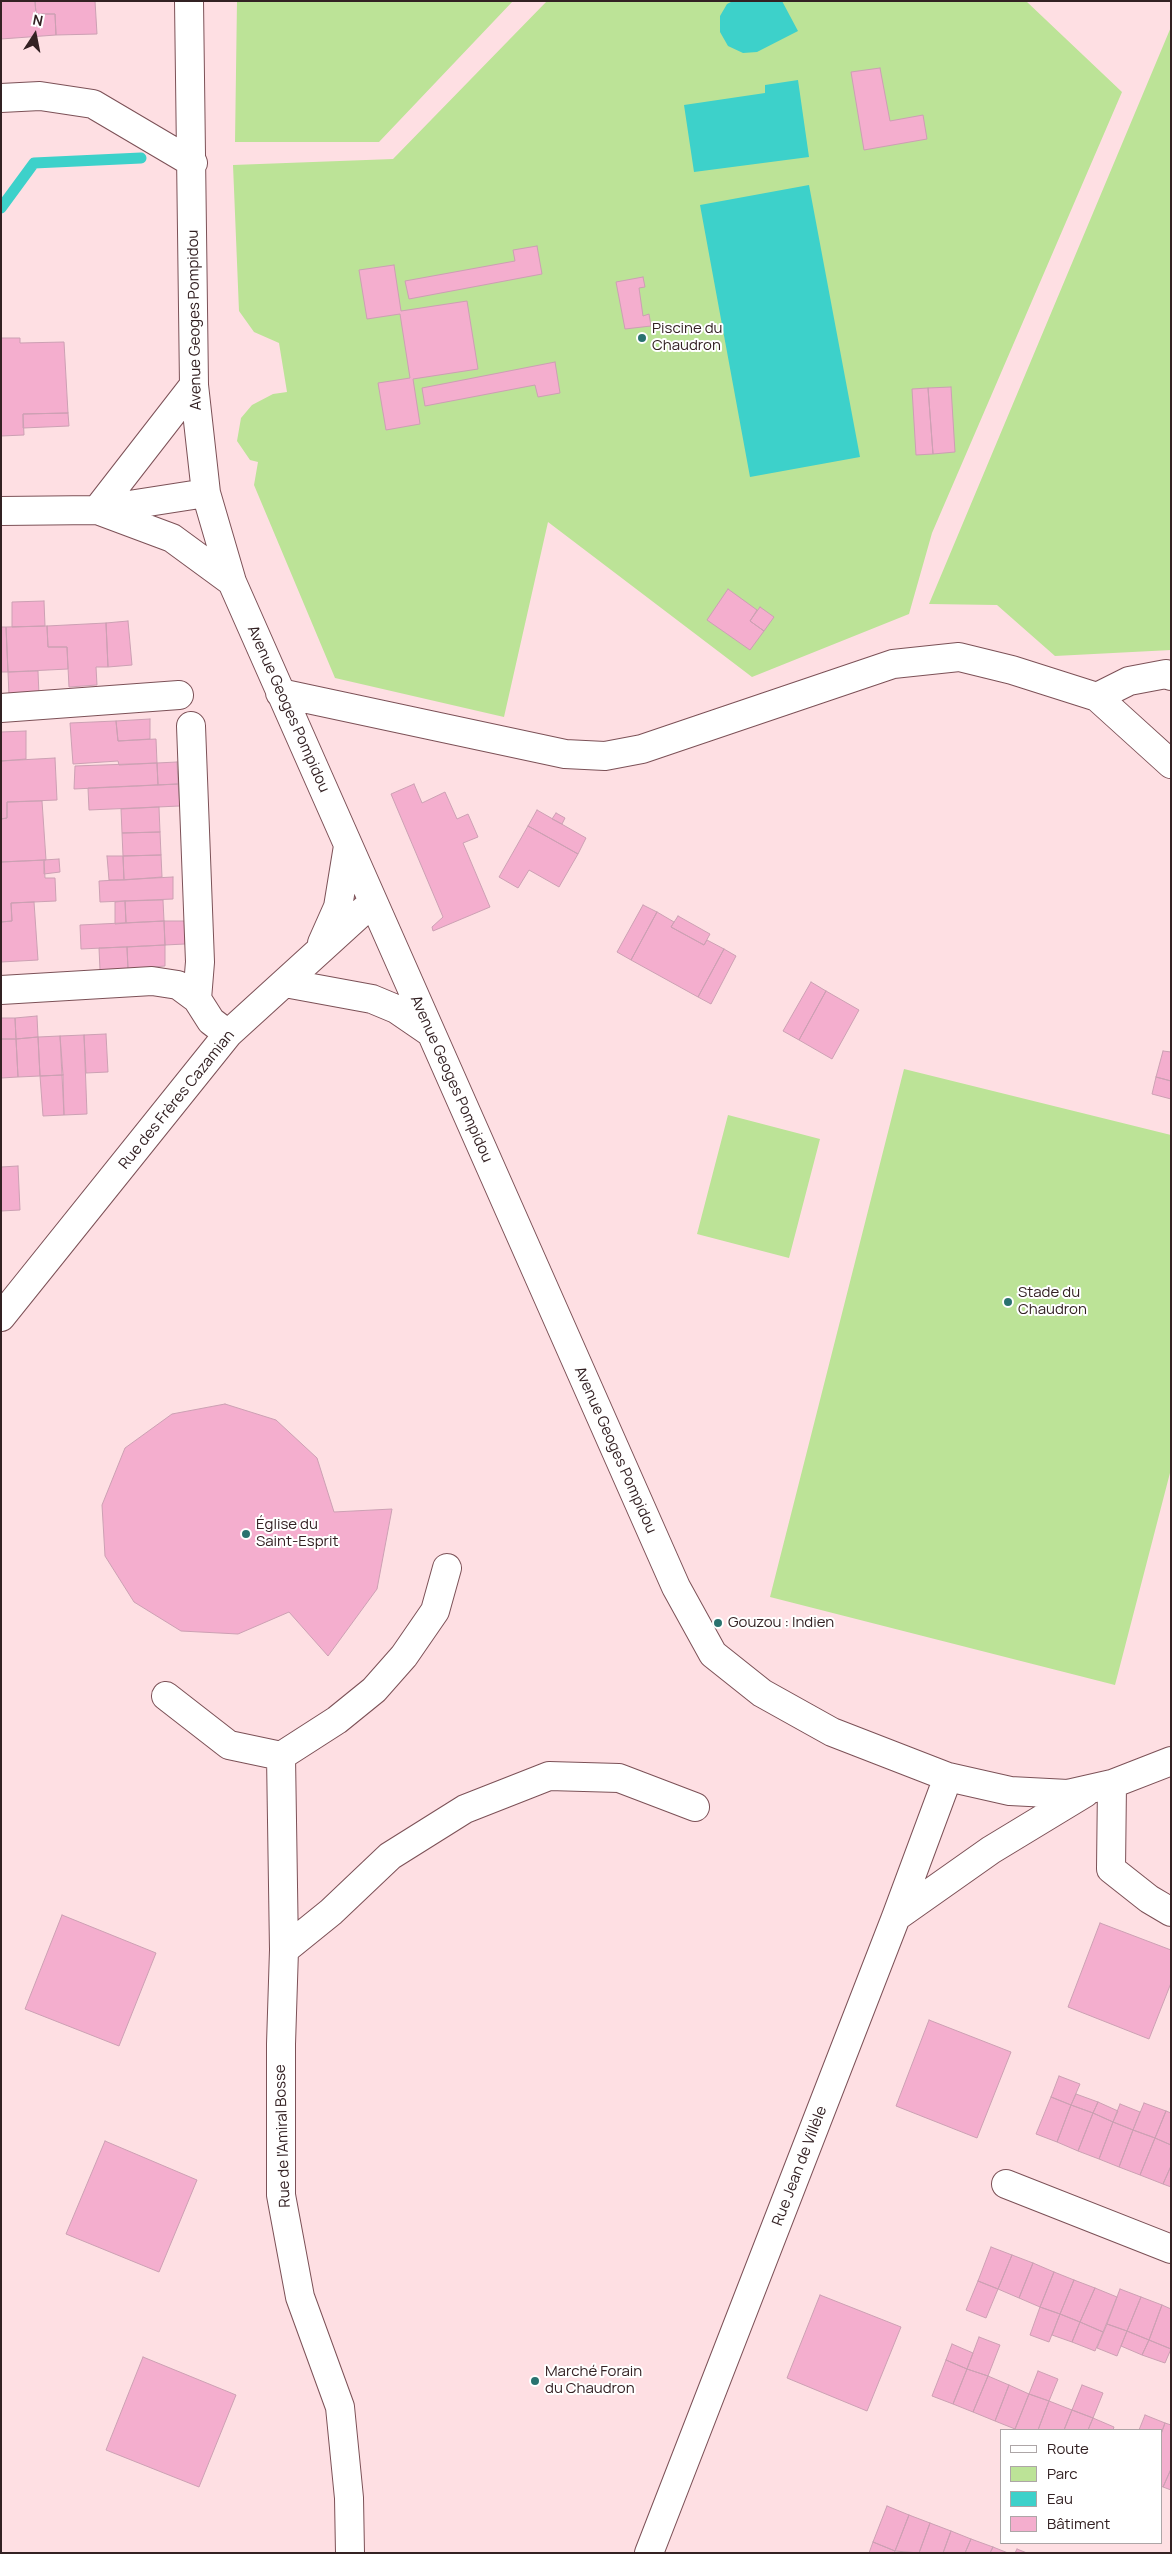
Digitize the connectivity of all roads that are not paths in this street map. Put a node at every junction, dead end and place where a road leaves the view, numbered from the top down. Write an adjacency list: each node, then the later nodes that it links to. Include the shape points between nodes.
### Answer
1 (189, 1): 3 (street, Avenue Geoges Pompidou)
2 (1, 98): 3 (street, via 40,96 94,104)
3 (192, 163): 4 (street, Avenue Geoges Pompidou)
4 (194, 385): 5 (street, Avenue Geoges Pompidou); 6 (street)
5 (206, 493): 6 (street); 8 (street, Avenue Geoges Pompidou)
6 (97, 510): 7 (street); 8 (street, via 172,538)
7 (1, 511)
8 (232, 582): 10 (street, Avenue Geoges Pompidou)
9 (1171, 676): 12 (street, via 1166,674 1129,681)
10 (280, 692): 12 (street, via 565,754 605,756 642,749 893,664 959,657); 16 (street, Avenue Geoges Pompidou)
11 (179, 696): 13 (street)
12 (1097, 697): 15 (street)
13 (1, 708)
14 (191, 726): 21 (street, via 200,962)
15 (1171, 764)
16 (348, 846): 17 (street, Avenue Geoges Pompidou); 18 (street, via 338,907)
17 (373, 902): 18 (street, Rue des Frères Cazamian); 22 (street, Avenue Geoges Pompidou)
18 (319, 951): 19 (street, Rue des Frères Cazamian)
19 (285, 983): 22 (street, via 372,999 396,1009); 23 (street, Rue des Frères Cazamian)
20 (1, 990): 21 (street, via 152,981 178,985)
21 (197, 999): 23 (street, via 211,1021)
22 (431, 1033): 29 (street, Avenue Geoges Pompidou, via 676,1587 713,1654 762,1692 832,1732)
23 (228, 1034): 24 (street, Rue des Frères Cazamian)
24 (1, 1317)
25 (447, 1568): 27 (street, via 435,1611 404,1656 374,1690 337,1720)
26 (166, 1696): 27 (street, via 229,1745)
27 (281, 1756): 34 (street, Rue de l'Amiral Bosse)
28 (1171, 1762): 30 (street, Avenue Geoges Pompidou)
29 (948, 1777): 30 (street, Avenue Geoges Pompidou, via 1010,1791 1068,1794); 33 (street, Rue Jean de Villèle)
30 (1102, 1787): 32 (street, via 1111,1869); 33 (street, via 990,1850)
31 (695, 1807): 34 (street, via 619,1778 549,1776 465,1809 390,1856 331,1912)
32 (1171, 1912)
33 (896, 1917): 38 (street, Rue Jean de Villèle)
34 (284, 1950): 37 (street, Rue de l'Amiral Bosse, via 281,2195 300,2297 340,2407 349,2498)
35 (1006, 2184): 36 (street)
36 (1171, 2249)
37 (350, 2553)
38 (648, 2553)

